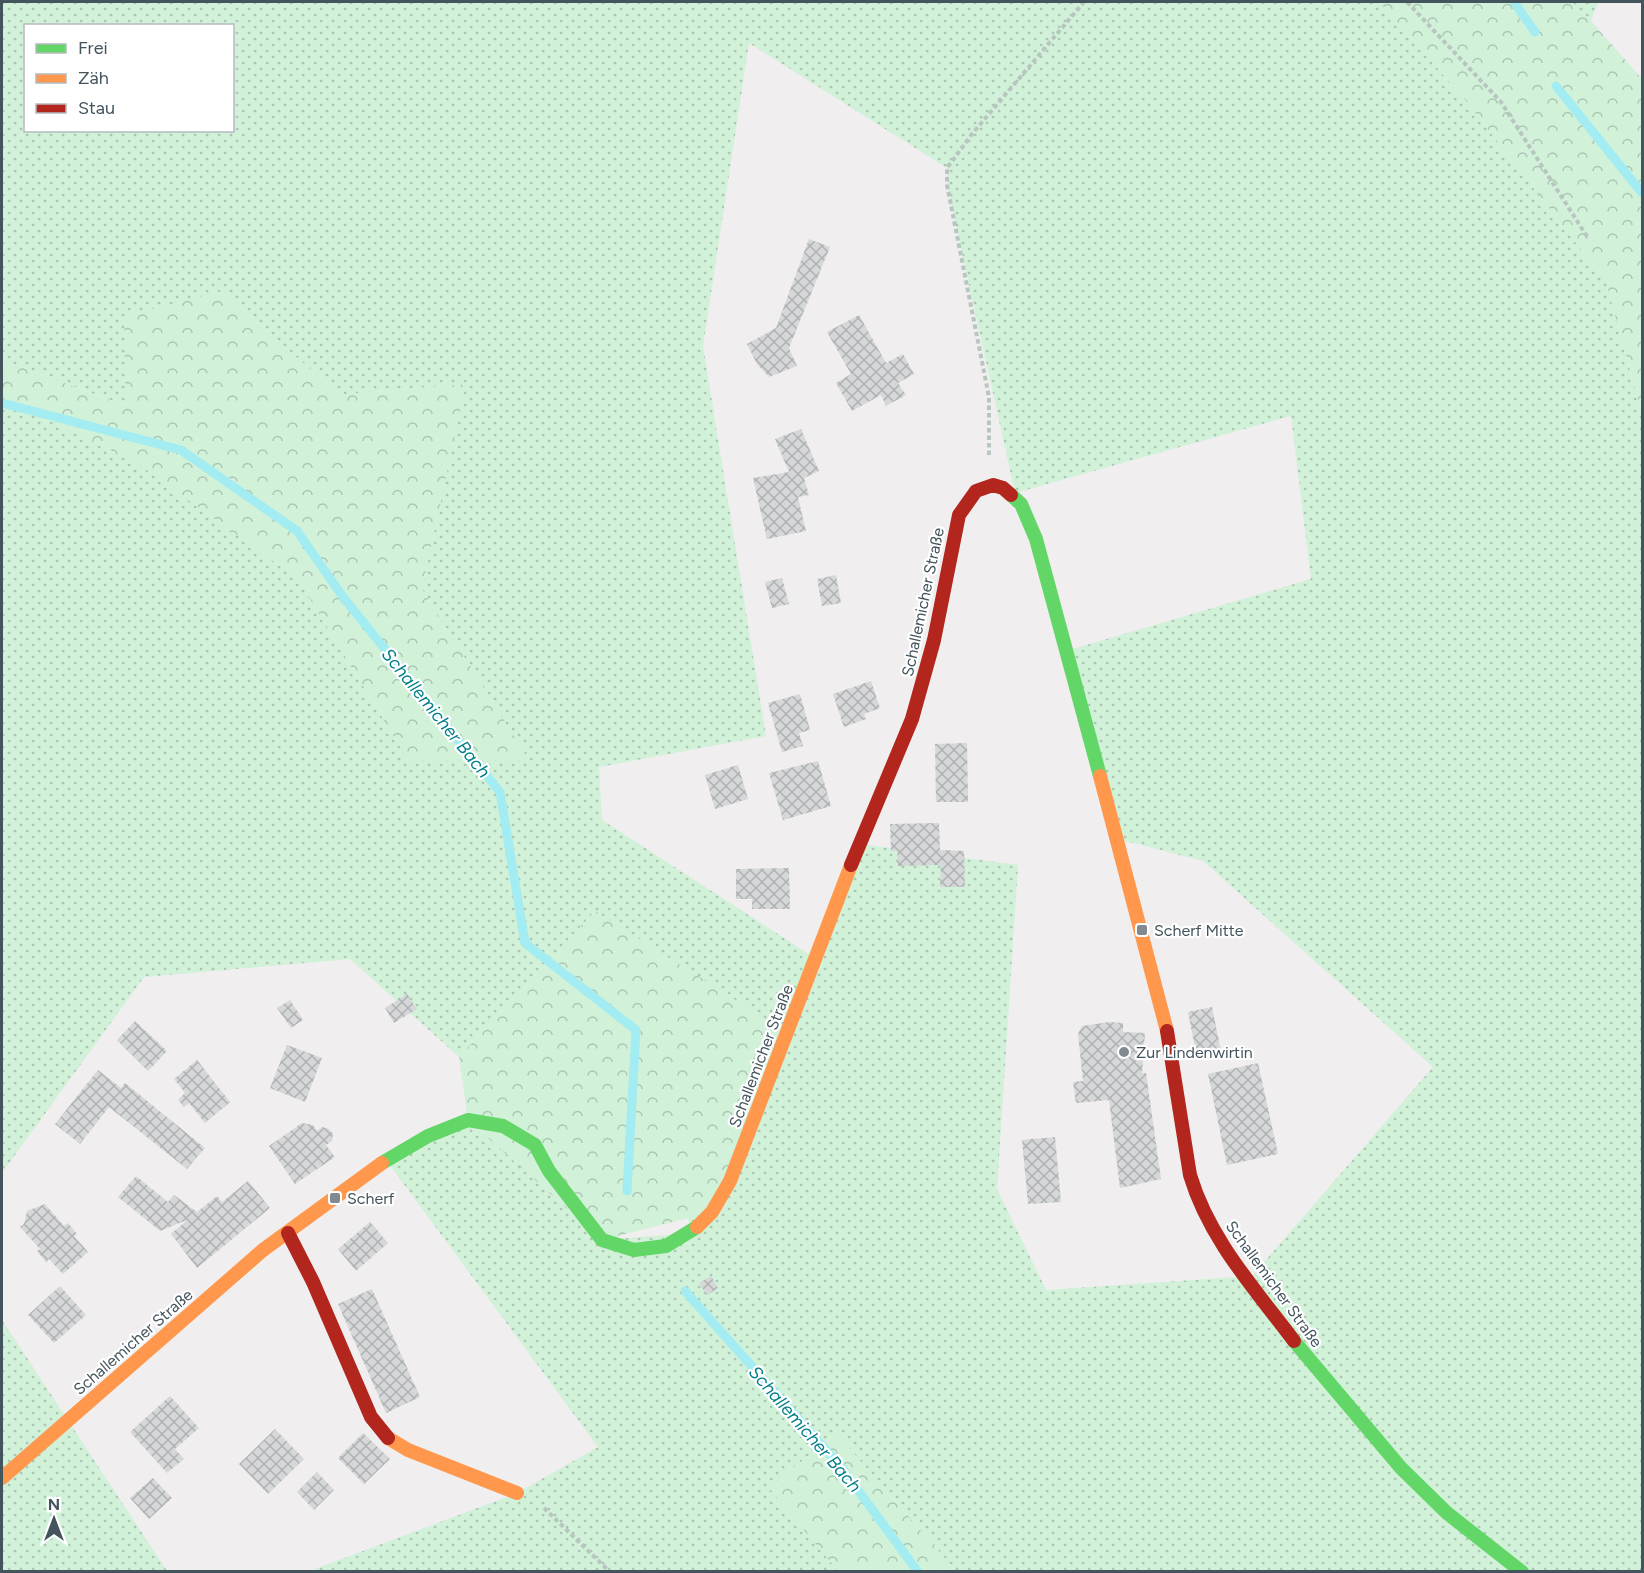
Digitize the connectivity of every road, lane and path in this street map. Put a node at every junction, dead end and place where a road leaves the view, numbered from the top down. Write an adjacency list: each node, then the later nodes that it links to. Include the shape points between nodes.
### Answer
1 (1084, 2): 4 (path, via 947,168 947,185 989,396)
2 (1407, 2): 3 (path, via 1501,102)
3 (1588, 238)
4 (993, 485): 5 (street, Schallemicher Straße, via 976,490 959,515 932,652 912,719 853,860 730,1181 712,1212 692,1233 666,1246 634,1250 602,1240 534,1145 503,1126 468,1120 428,1136 386,1160); 9 (street, Schallemicher Straße, via 1014,496 1036,539 1159,992 1190,1175 1211,1225 1256,1292 1315,1368 1401,1468 1447,1513)
5 (288, 1233): 6 (street, Schallemicher Straße, via 263,1250); 7 (street, via 371,1417 384,1435 408,1450)
6 (2, 1478)
7 (517, 1493): 8 (path, via 545,1508)
8 (610, 1572)
9 (1521, 1572)

